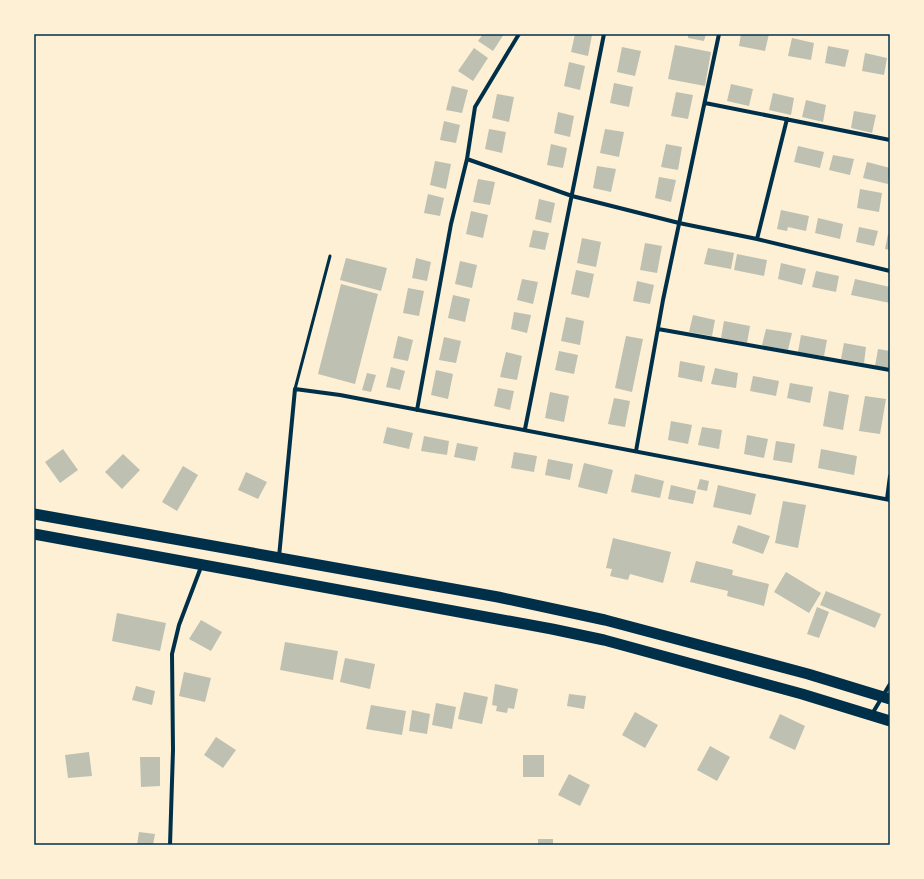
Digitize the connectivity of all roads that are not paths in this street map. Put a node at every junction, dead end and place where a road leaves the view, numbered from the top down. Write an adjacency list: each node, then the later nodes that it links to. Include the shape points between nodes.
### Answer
1 (519, 34): 7 (street, via 475,107)
2 (604, 34): 8 (street)
3 (719, 34): 4 (street)
4 (704, 103): 5 (street); 9 (street)
5 (787, 119): 6 (street); 10 (street)
6 (890, 140)
7 (467, 159): 8 (street); 16 (street, via 451,224)
8 (572, 196): 9 (street); 17 (street)
9 (679, 223): 10 (street); 13 (street)
10 (757, 238): 12 (street)
11 (330, 256): 15 (lane)
12 (890, 271)
13 (658, 329): 14 (street); 18 (street)
14 (890, 370)
15 (295, 389): 16 (street); 23 (street)
16 (417, 410): 17 (street)
17 (526, 429): 18 (street)
18 (636, 451): 20 (street)
19 (890, 476): 20 (street)
20 (889, 499)
21 (34, 514): 23 (highway)
22 (34, 534): 24 (highway)
23 (279, 558): 26 (highway, via 490,596 605,620 808,674)
24 (202, 564): 27 (highway, via 506,619 604,640); 29 (street, via 179,625 172,654 173,750)
25 (890, 684): 26 (street)
26 (886, 698): 27 (street)
27 (872, 715): 28 (highway)
28 (890, 721)
29 (170, 845)

